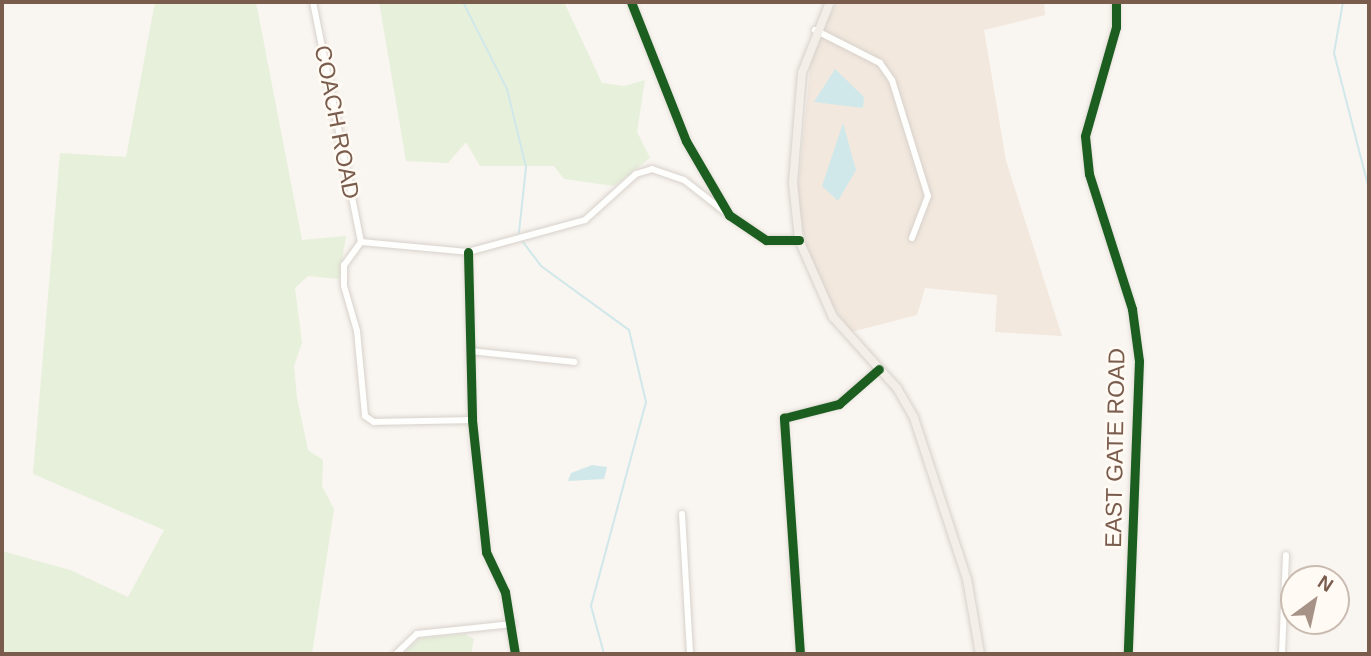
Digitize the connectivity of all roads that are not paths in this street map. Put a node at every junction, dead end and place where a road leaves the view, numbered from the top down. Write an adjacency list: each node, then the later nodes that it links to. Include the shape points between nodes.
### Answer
1 (313, 2): 9 (street, COACH ROAD)
2 (631, 2): 6 (street, via 686,141)
3 (830, 2): 5 (main road)
4 (1116, 2): 23 (street, EAST GATE ROAD, via 1116,27 1085,136 1088,174 1132,309 1139,361)
5 (815, 30): 7 (street, via 880,63 892,80 928,196); 8 (main road, via 802,73 794,156)
6 (729, 215): 8 (street, via 766,240); 10 (street, via 684,180 652,169 636,174 585,220)
7 (912, 238)
8 (799, 240): 13 (main road, via 833,317)
9 (361, 242): 10 (street); 14 (street, via 345,265 344,286 357,331 365,416 374,422)
10 (468, 252): 11 (street)
11 (470, 351): 12 (street); 14 (street)
12 (574, 362)
13 (879, 369): 21 (street, via 839,404 785,418); 22 (main road, via 904,399 919,430 967,579)
14 (472, 420): 17 (street, via 486,552)
15 (682, 514): 20 (street)
16 (1286, 555): 24 (street)
17 (512, 624): 18 (street, via 417,634); 19 (street)
18 (396, 654)
19 (516, 654)
20 (690, 654)
21 (800, 654)
22 (980, 654)
23 (1128, 654)
24 (1282, 654)

